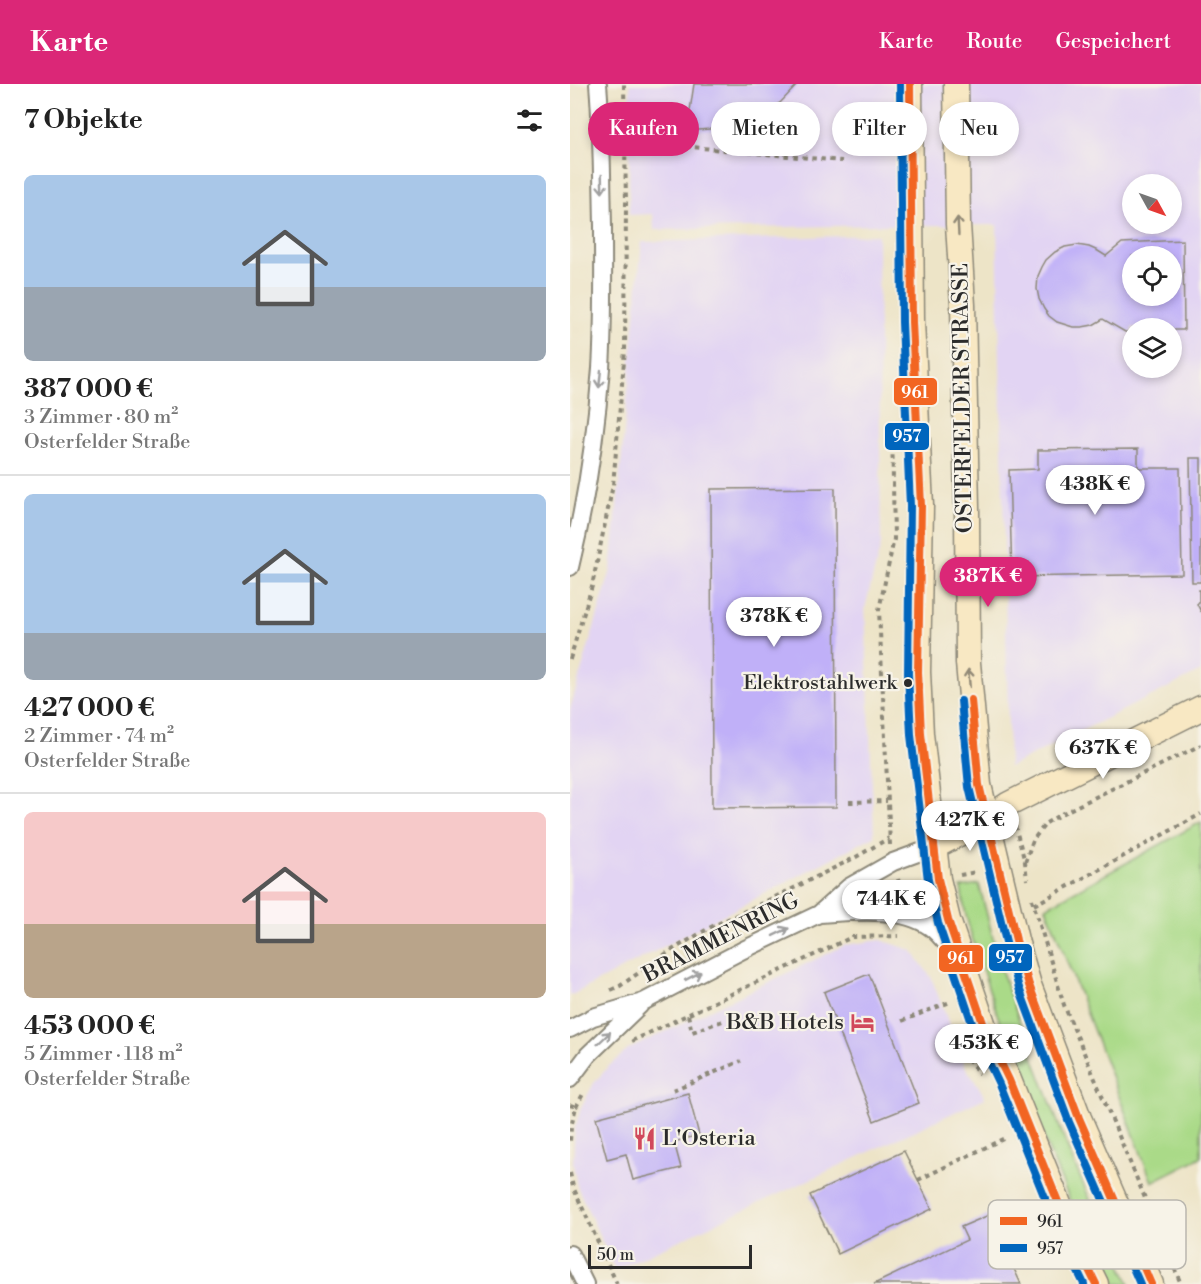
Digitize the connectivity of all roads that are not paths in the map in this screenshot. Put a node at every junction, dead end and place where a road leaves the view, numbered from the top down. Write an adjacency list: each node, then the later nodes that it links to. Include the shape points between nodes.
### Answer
1 (598, 84): 4 (street, one-way to 4, via 603,223 601,368 592,450)
2 (910, 84): 7 (main road, OSTERFELDER STRASSE, via 912,322 921,506 918,672)
3 (956, 84): 6 (main road, OSTERFELDER STRASSE, one-way to 3, via 979,785 968,663)
4 (570, 567)
5 (1201, 708): 6 (main road, via 1009,804)
6 (987, 819): 7 (main road); 14 (main road, OSTERFELDER STRASSE, via 1029,985 1078,1118)
7 (934, 847): 8 (street, BRAMMENRING, via 893,862 849,886); 9 (main road, OSTERFELDER STRASSE, via 938,879)
8 (819, 914): 9 (street, BRAMMENRING, via 899,914 931,928); 10 (street, BRAMMENRING, one-way to 8)
9 (961, 960): 13 (main road, OSTERFELDER STRASSE, via 987,1035 1010,1080)
10 (643, 1002): 11 (street, BRAMMENRING, via 593,1017); 12 (street, BRAMMENRING, one-way to 10, via 601,1041)
11 (570, 1029)
12 (570, 1079)
13 (1058, 1200)
14 (1114, 1200)
15 (570, 1254): 18 (street)
16 (1089, 1269): 19 (main road, OSTERFELDER STRASSE)
17 (1144, 1269): 20 (main road, OSTERFELDER STRASSE)
18 (585, 1284)
19 (1096, 1284)
20 (1151, 1284)

